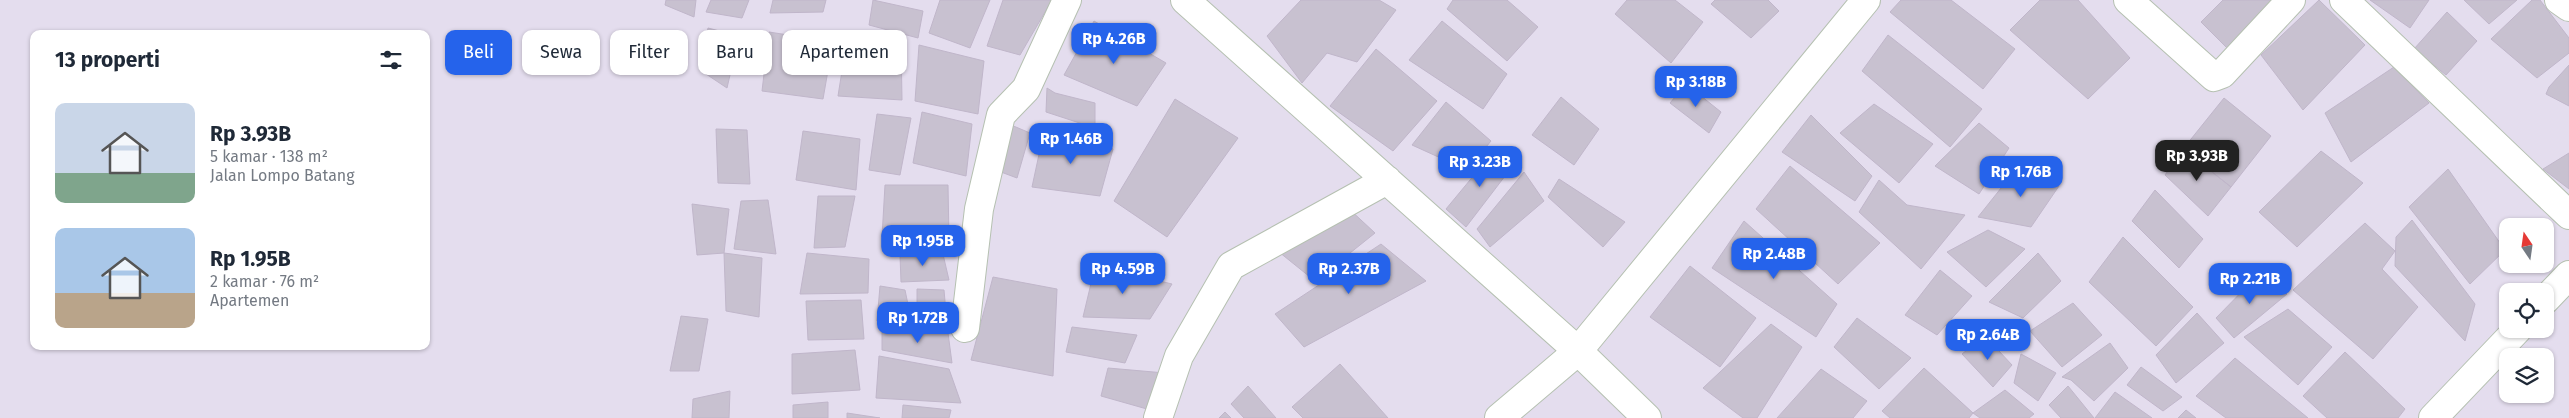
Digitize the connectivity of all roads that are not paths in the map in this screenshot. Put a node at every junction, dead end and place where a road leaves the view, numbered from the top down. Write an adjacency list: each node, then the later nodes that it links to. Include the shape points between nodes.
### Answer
1 (1067, 0): 13 (street, via 1026,89 1001,115 979,209)
2 (1185, 0): 9 (street)
3 (1866, 0): 15 (street)
4 (2128, 0): 5 (street, via 2214,77 2222,74)
5 (2291, 0)
6 (2344, 0): 10 (street)
7 (2559, 0): 8 (street)
8 (2569, 8)
9 (1387, 180): 15 (street); 16 (street, via 1231,266 1179,356)
10 (2569, 214)
11 (2569, 275): 12 (street)
12 (2554, 291)
13 (965, 328)
14 (2509, 338): 19 (street)
15 (1578, 350): 17 (street); 18 (street)
16 (1158, 418)
17 (1499, 418)
18 (1647, 418)
19 (2433, 418)

